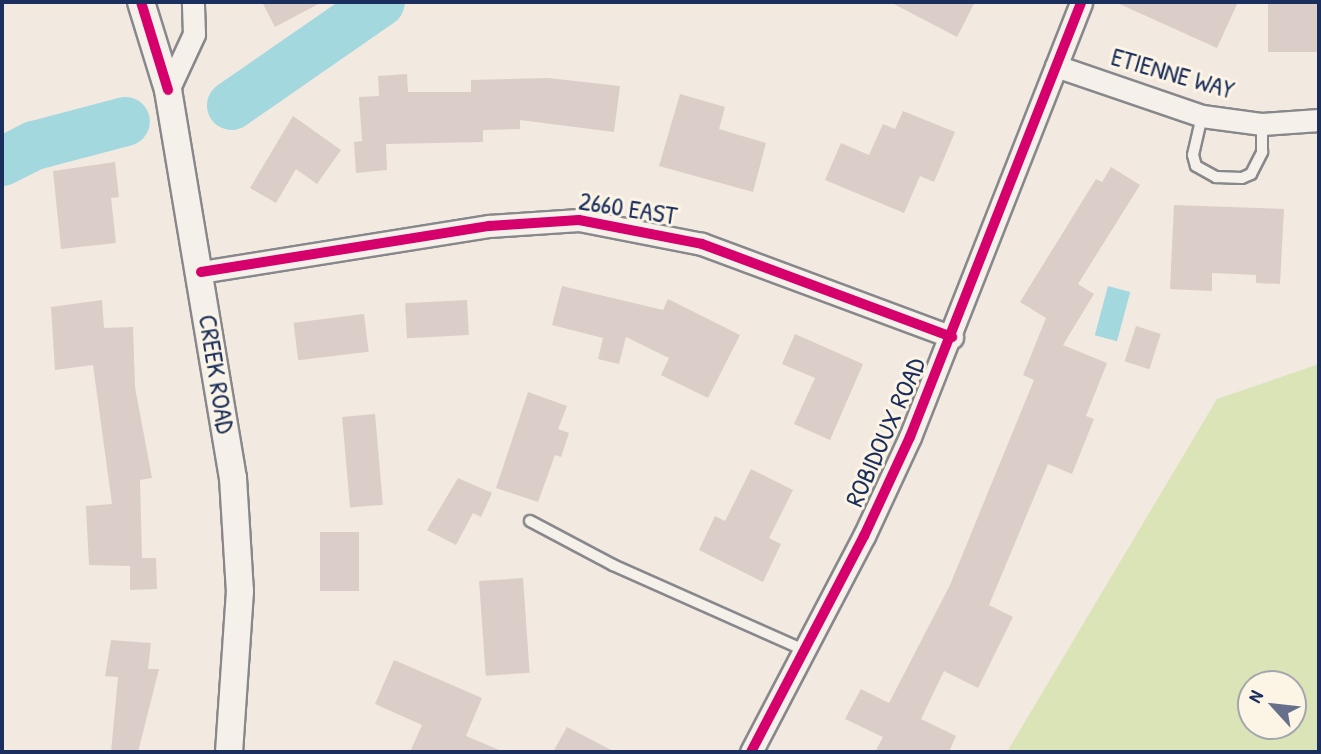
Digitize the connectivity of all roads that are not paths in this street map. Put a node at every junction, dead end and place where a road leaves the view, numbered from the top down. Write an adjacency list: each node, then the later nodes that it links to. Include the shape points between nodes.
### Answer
1 (141, 2): 5 (street, CREEK ROAD)
2 (194, 2): 5 (street, via 194,34)
3 (1080, 2): 4 (street, ROBIDOUX ROAD)
4 (1056, 66): 6 (street, ETIENNE WAY); 10 (street, ROBIDOUX ROAD)
5 (168, 90): 9 (street, CREEK ROAD)
6 (1202, 116): 8 (street, ETIENNE WAY); 8 (lane, via 1192,155 1196,166 1216,177 1251,174 1262,152)
7 (1319, 120): 8 (street, ETIENNE WAY)
8 (1262, 124)
9 (201, 272): 10 (street, 2660 EAST, via 489,226 579,220 702,244); 13 (street, CREEK ROAD, via 238,531 239,648)
10 (952, 337): 12 (street, ROBIDOUX ROAD, via 864,536)
11 (530, 521): 12 (lane, via 613,565)
12 (804, 650): 14 (street, ROBIDOUX ROAD)
13 (229, 752)
14 (751, 752)

